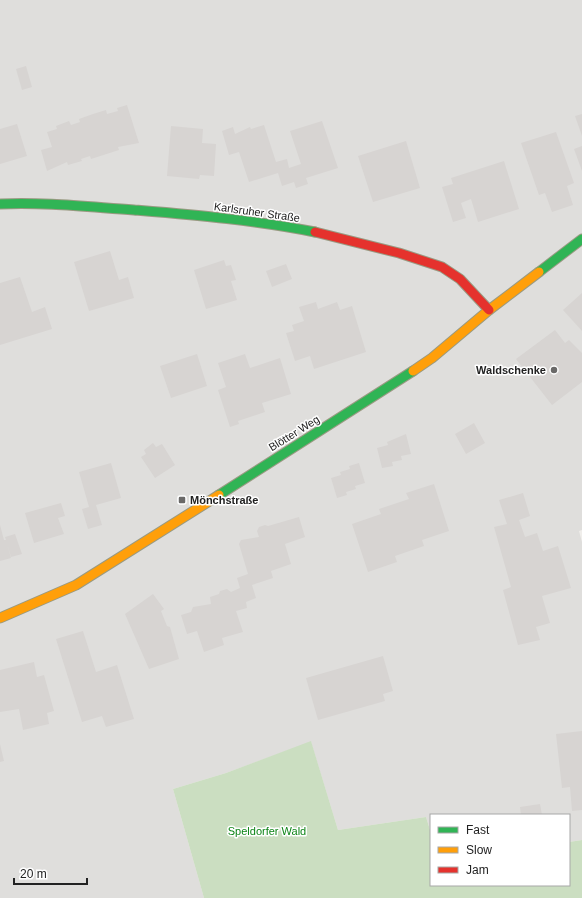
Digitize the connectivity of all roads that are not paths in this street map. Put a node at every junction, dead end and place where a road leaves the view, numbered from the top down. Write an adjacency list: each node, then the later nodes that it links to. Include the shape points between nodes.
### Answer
1 (0, 204): 3 (street, Karlsruher Straße, via 28,203 209,216 324,234 386,249 455,274)
2 (582, 239): 3 (street, Blötter Weg)
3 (489, 310): 4 (street, Blötter Weg, via 432,358 401,379 103,568 76,585)
4 (0, 618)

